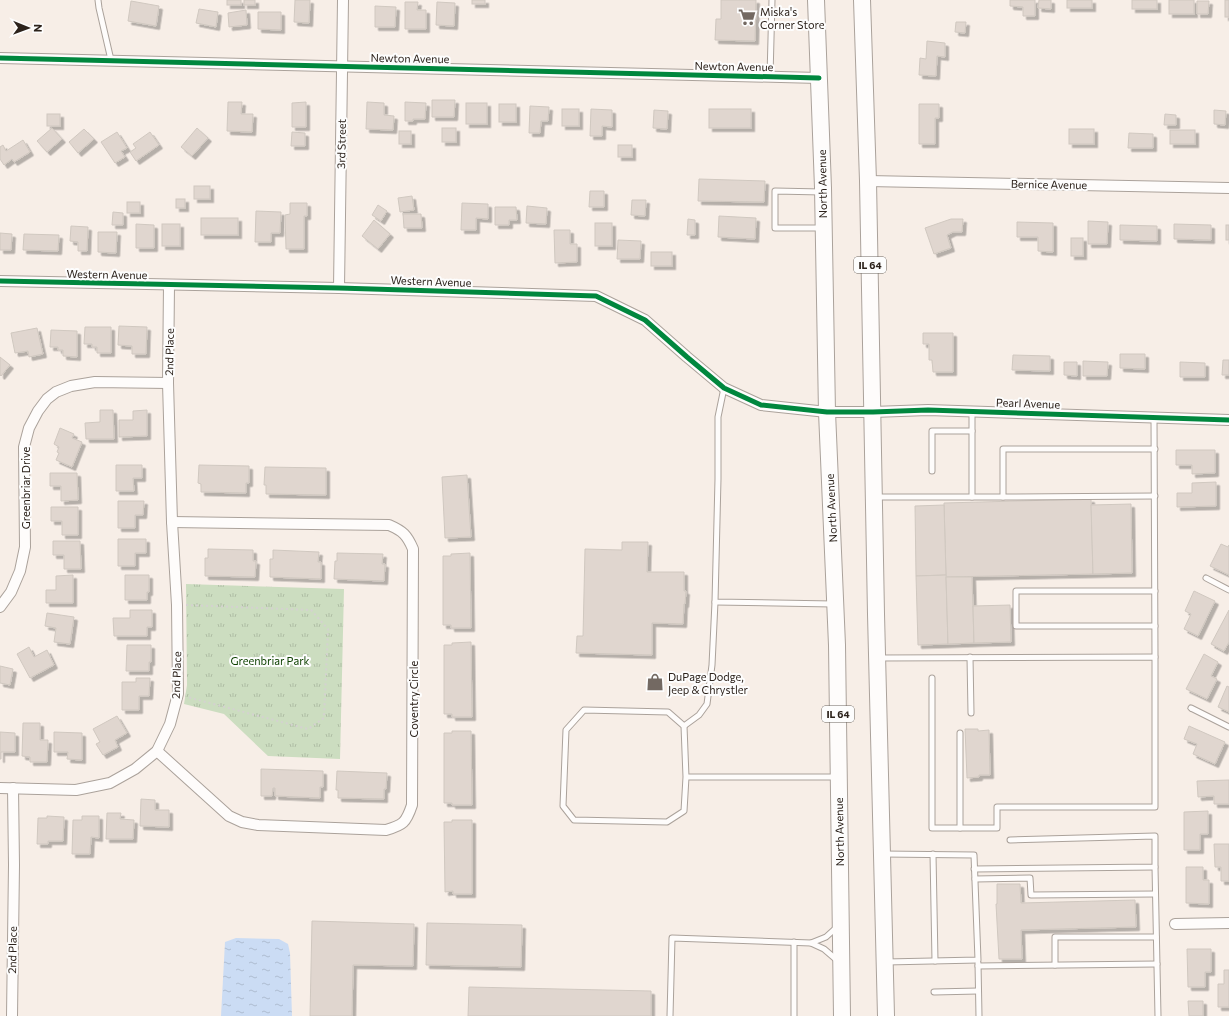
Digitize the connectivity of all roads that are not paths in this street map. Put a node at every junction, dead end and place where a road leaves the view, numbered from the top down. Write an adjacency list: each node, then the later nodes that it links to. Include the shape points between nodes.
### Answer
1 (98, 0): 7 (lane)
2 (343, 0): 8 (street, 3rd Street)
3 (772, 0): 9 (lane)
4 (816, 0): 10 (main road, North Avenue / IL 64)
5 (862, 0): 11 (main road, IL 64)
6 (0, 58): 7 (street, Newton Avenue)
7 (111, 60): 8 (street, Newton Avenue)
8 (342, 67): 9 (street, Newton Avenue); 17 (street, 3rd Street)
9 (770, 77): 10 (street, Newton Avenue)
10 (819, 78): 13 (main road, North Avenue / IL 64)
11 (868, 181): 12 (street, Bernice Avenue); 21 (main road, IL 64)
12 (1229, 188)
13 (823, 192): 14 (main road, North Avenue / IL 64); 14 (lane, via 775,191 775,228)
14 (824, 228): 20 (main road, North Avenue / IL 64)
15 (0, 281): 16 (street, Western Avenue)
16 (169, 285): 17 (street, Western Avenue); 18 (street, 2nd Place)
17 (339, 288): 19 (street, Western Avenue, via 596,296 646,320)
18 (168, 384): 32 (street, 2nd Place); 38 (street, Greenbriar Drive, via 95,382 71,386 47,399 29,428 24,447 25,547 20,571 11,592)
19 (724, 388): 20 (street, Western Avenue, via 760,404); 36 (lane, via 718,417)
20 (827, 412): 21 (street, Pearl Avenue); 37 (main road, North Avenue / IL 64)
21 (873, 412): 22 (street, Pearl Avenue); 29 (main road, IL 64)
22 (972, 412): 23 (street, Pearl Avenue); 25 (lane)
23 (1154, 417): 24 (street, Pearl Avenue); 26 (lane)
24 (1229, 420)
25 (972, 431): 27 (lane, via 932,431); 30 (lane)
26 (1155, 449): 28 (lane); 31 (lane, via 1003,449)
27 (932, 471)
28 (1155, 496): 31 (lane); 35 (lane)
29 (874, 497): 30 (lane); 42 (main road, IL 64)
30 (972, 497): 31 (lane)
31 (1003, 497)
32 (172, 522): 49 (street, 2nd Place, via 177,605 178,694 170,724); 49 (street, Coventry Circle, via 389,525 400,530 409,539 413,549 412,805 408,818 399,826 386,830 258,825 242,822 229,816)
33 (1206, 578): 34 (lane)
34 (1229, 590)
35 (1155, 591): 39 (lane); 39 (lane, via 1016,591 1016,626)
36 (715, 602): 37 (lane); 46 (lane, via 707,704 699,715)
37 (835, 604): 51 (main road, North Avenue / IL 64)
38 (0, 607)
39 (1155, 626): 41 (lane)
40 (970, 657): 41 (lane); 42 (lane); 45 (lane)
41 (1155, 657): 54 (lane, via 1155,807 998,807 998,828)
42 (877, 658): 56 (main road, IL 64)
43 (932, 678): 54 (lane, via 932,828)
44 (1191, 708): 47 (lane)
45 (971, 713)
46 (684, 726): 50 (lane); 50 (lane, via 668,712 584,710 566,730 563,806 574,820 667,822 684,811)
47 (1229, 726)
48 (960, 733): 54 (lane)
49 (156, 751): 53 (street, 2nd Place, via 135,769 110,784 76,790)
50 (686, 777): 51 (lane)
51 (838, 777): 63 (main road, North Avenue / IL 64)
52 (0, 788): 53 (street)
53 (13, 788): 76 (street, 2nd Place)
54 (960, 828)
55 (1010, 840): 58 (lane, via 1154,836)
56 (882, 854): 57 (lane); 69 (main road, IL 64)
57 (933, 854): 59 (lane, via 974,855); 68 (lane)
58 (1155, 867): 59 (lane); 61 (lane)
59 (974, 869): 60 (lane)
60 (975, 879): 61 (lane, via 1030,878 1031,895); 70 (lane)
61 (1155, 894): 65 (lane)
62 (1229, 923): 64 (street)
63 (841, 924): 67 (lane, via 826,937); 71 (main road, North Avenue / IL 64)
64 (1174, 924)
65 (1156, 937): 72 (lane); 73 (lane, via 1055,937)
66 (794, 942): 67 (lane); 77 (lane, via 672,938); 78 (lane)
67 (811, 943): 71 (lane, via 824,948)
68 (935, 961): 69 (lane); 70 (lane)
69 (885, 962): 80 (main road, IL 64)
70 (978, 963): 73 (lane); 74 (lane)
71 (841, 964): 79 (main road, North Avenue / IL 64)
72 (1157, 964): 73 (lane); 82 (lane)
73 (1055, 965)
74 (978, 991): 75 (lane); 81 (lane)
75 (934, 992)
76 (12, 1016)
77 (670, 1016)
78 (794, 1016)
79 (842, 1016)
80 (886, 1016)
81 (978, 1016)
82 (1158, 1016)

